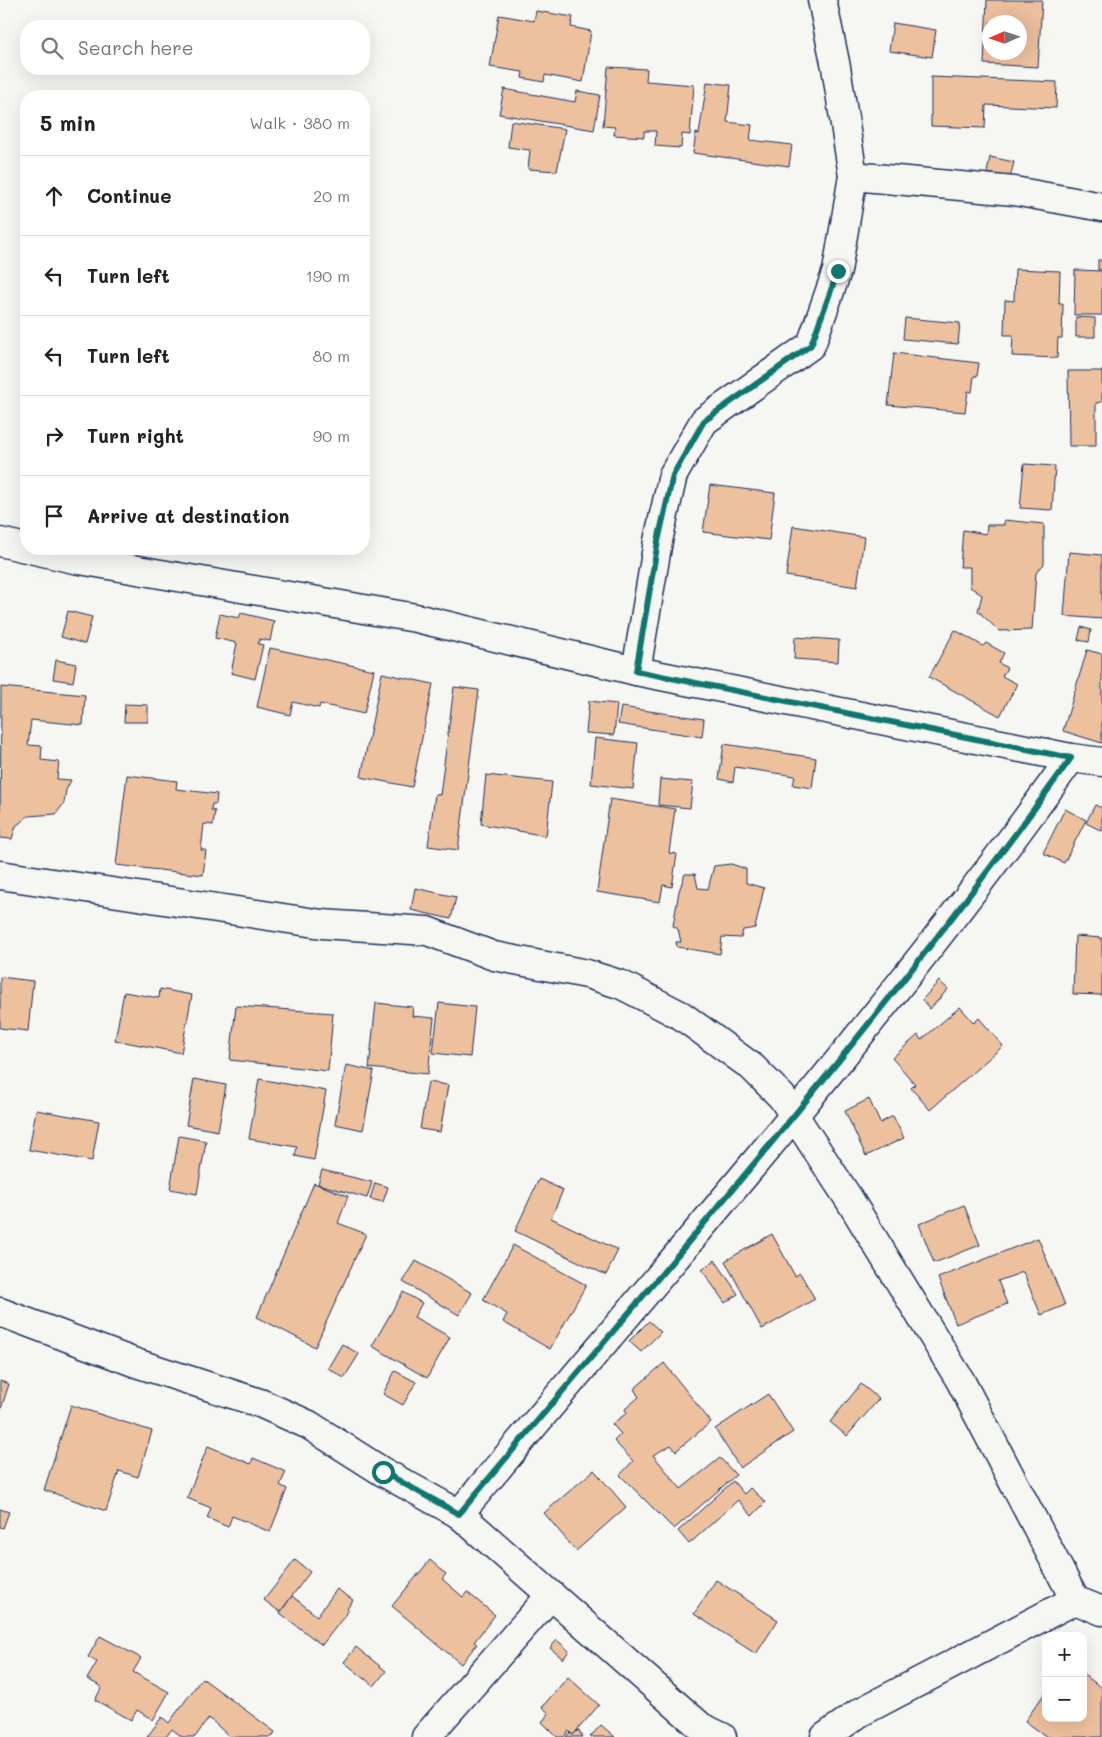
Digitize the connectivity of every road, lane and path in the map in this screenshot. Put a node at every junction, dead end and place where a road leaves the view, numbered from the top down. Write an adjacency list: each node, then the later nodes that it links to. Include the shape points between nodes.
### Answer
1 (822, 0): 2 (street)
2 (853, 176): 3 (street, via 1014,191); 7 (street, via 838,271 811,345 704,421 673,475)
3 (1102, 207)
4 (0, 542): 5 (street)
5 (20, 547)
6 (56, 555): 7 (street, via 416,618)
7 (636, 671): 8 (street)
8 (1071, 758): 9 (street); 11 (street, via 978,885)
9 (1102, 762)
10 (0, 875): 11 (street, via 312,922 427,932 494,956 587,974 622,985 682,1016 752,1067 782,1097)
11 (793, 1115): 13 (street); 15 (street, via 849,1199 960,1380)
12 (0, 1312): 13 (street, via 136,1363 260,1403 309,1424 383,1472)
13 (459, 1514): 14 (street)
14 (551, 1594): 17 (street); 18 (street, via 701,1727)
15 (1075, 1600): 16 (street); 19 (street, via 859,1713)
16 (1102, 1611)
17 (426, 1737)
18 (722, 1737)
19 (825, 1737)

